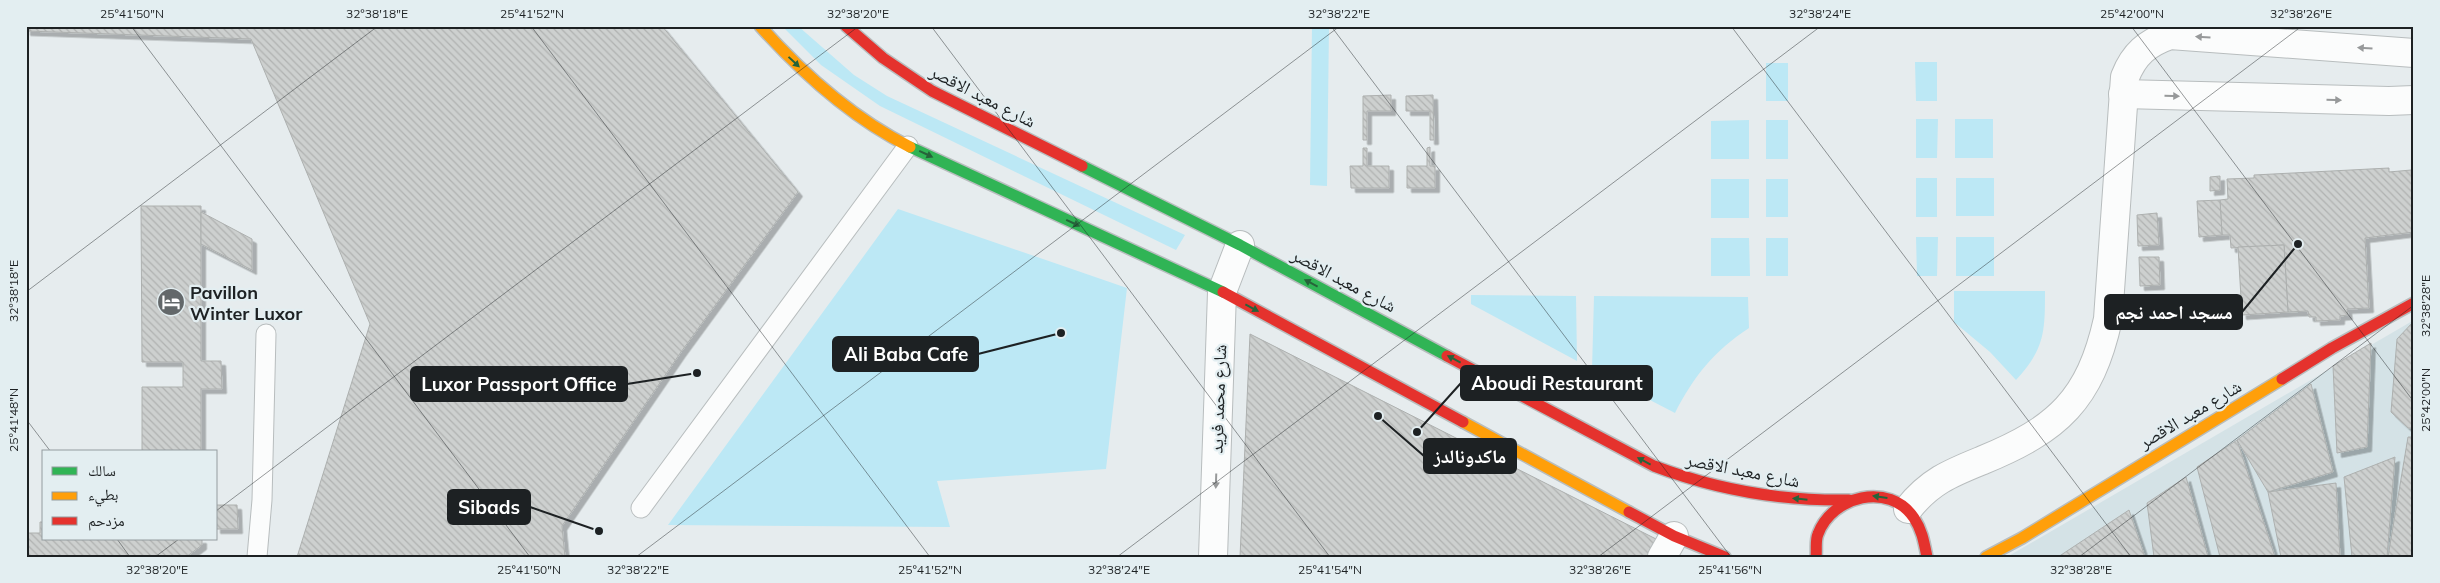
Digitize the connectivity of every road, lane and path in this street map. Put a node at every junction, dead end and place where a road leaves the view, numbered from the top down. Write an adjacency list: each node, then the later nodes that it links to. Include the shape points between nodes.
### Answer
1 (760, 26): 6 (main road, one-way to 6, via 788,56 844,105 874,128)
2 (846, 26): 7 (main road, شارع معبد الاقصر, via 884,58 932,91)
3 (2414, 53): 4 (street, one-way to 4, via 2170,35 2154,40 2136,56 2125,78)
4 (2123, 94): 5 (street, one-way to 5); 13 (street, via 2108,319 2101,350 2088,379 2070,405 2048,427 2021,444 1942,477 1917,497)
5 (2414, 100)
6 (908, 146): 8 (main road, one-way to 8); 12 (lane)
7 (1240, 245): 8 (street, شارع محمد فريد); 11 (main road, شارع معبد الاقصر, one-way to 7, via 1782,497 1699,482 1654,466)
8 (1222, 292): 14 (main road, one-way to 14); 16 (street, شارع محمد فريد, one-way to 16)
9 (2414, 303): 20 (main road, شارع معبد الاقصر, via 2332,348)
10 (266, 334): 15 (lane, via 262,500)
11 (1849, 500): 13 (main road, شارع معبد الاقصر, one-way to 11, via 1890,498 1870,496); 18 (main road, via 1830,514 1818,534)
12 (641, 508)
13 (1908, 509): 19 (main road, via 1920,524 1927,542)
14 (1668, 546): 17 (main road)
15 (257, 557)
16 (1213, 557)
17 (1725, 557)
18 (1816, 557)
19 (1927, 557)
20 (1986, 557)

